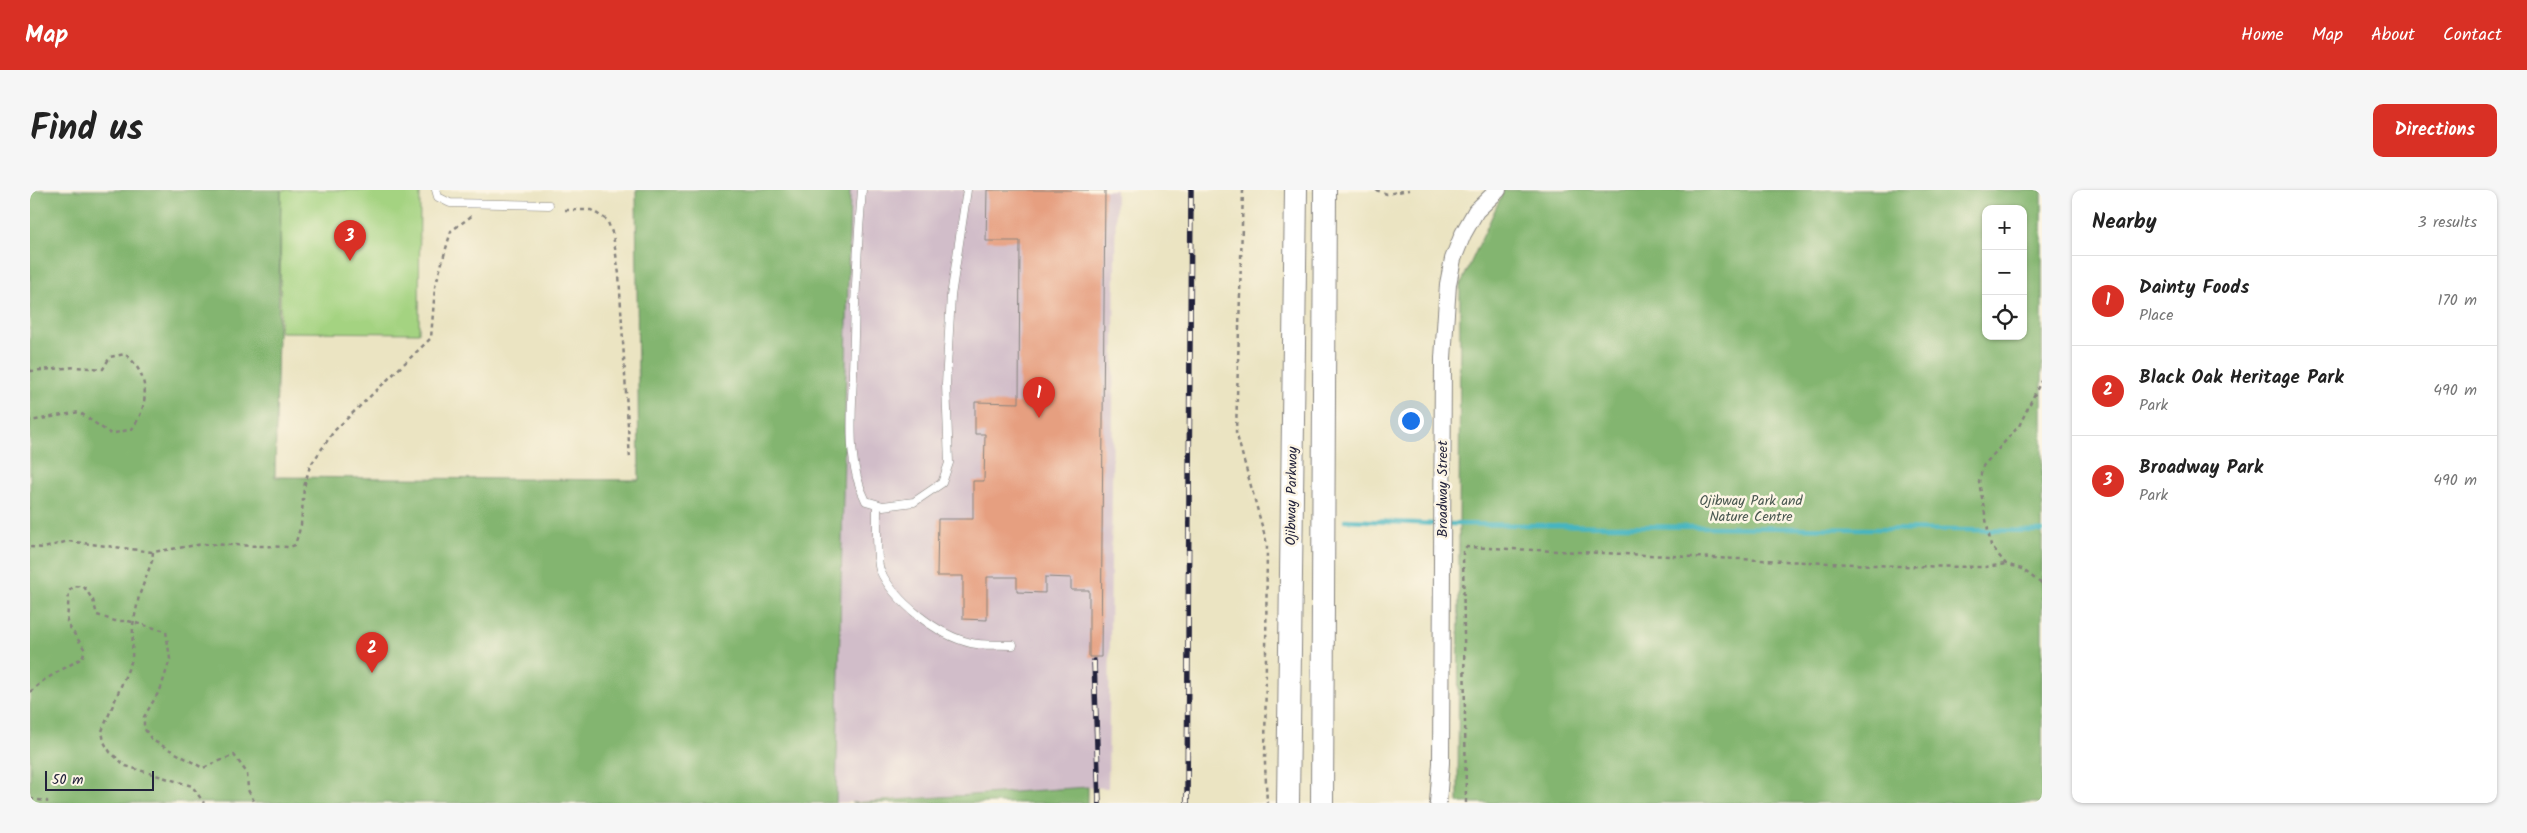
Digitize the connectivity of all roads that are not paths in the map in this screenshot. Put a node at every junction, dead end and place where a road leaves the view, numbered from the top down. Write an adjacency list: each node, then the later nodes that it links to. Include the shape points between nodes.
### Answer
1 (436, 190): 7 (lane, via 443,201)
2 (862, 190): 8 (lane, via 854,280 851,441 857,485 866,501)
3 (968, 190): 8 (lane, via 951,296 946,384 949,463 942,483 914,502)
4 (1296, 190): 10 (main road, Ojibway Parkway)
5 (1325, 190): 11 (main road)
6 (1498, 190): 12 (street, Broadway Street, via 1476,211 1463,234 1448,284 1444,358)
7 (549, 205)
8 (877, 505): 9 (lane, via 880,568 893,591 918,616 948,633 971,643)
9 (1013, 645)
10 (1288, 803)
11 (1322, 803)
12 (1438, 803)

